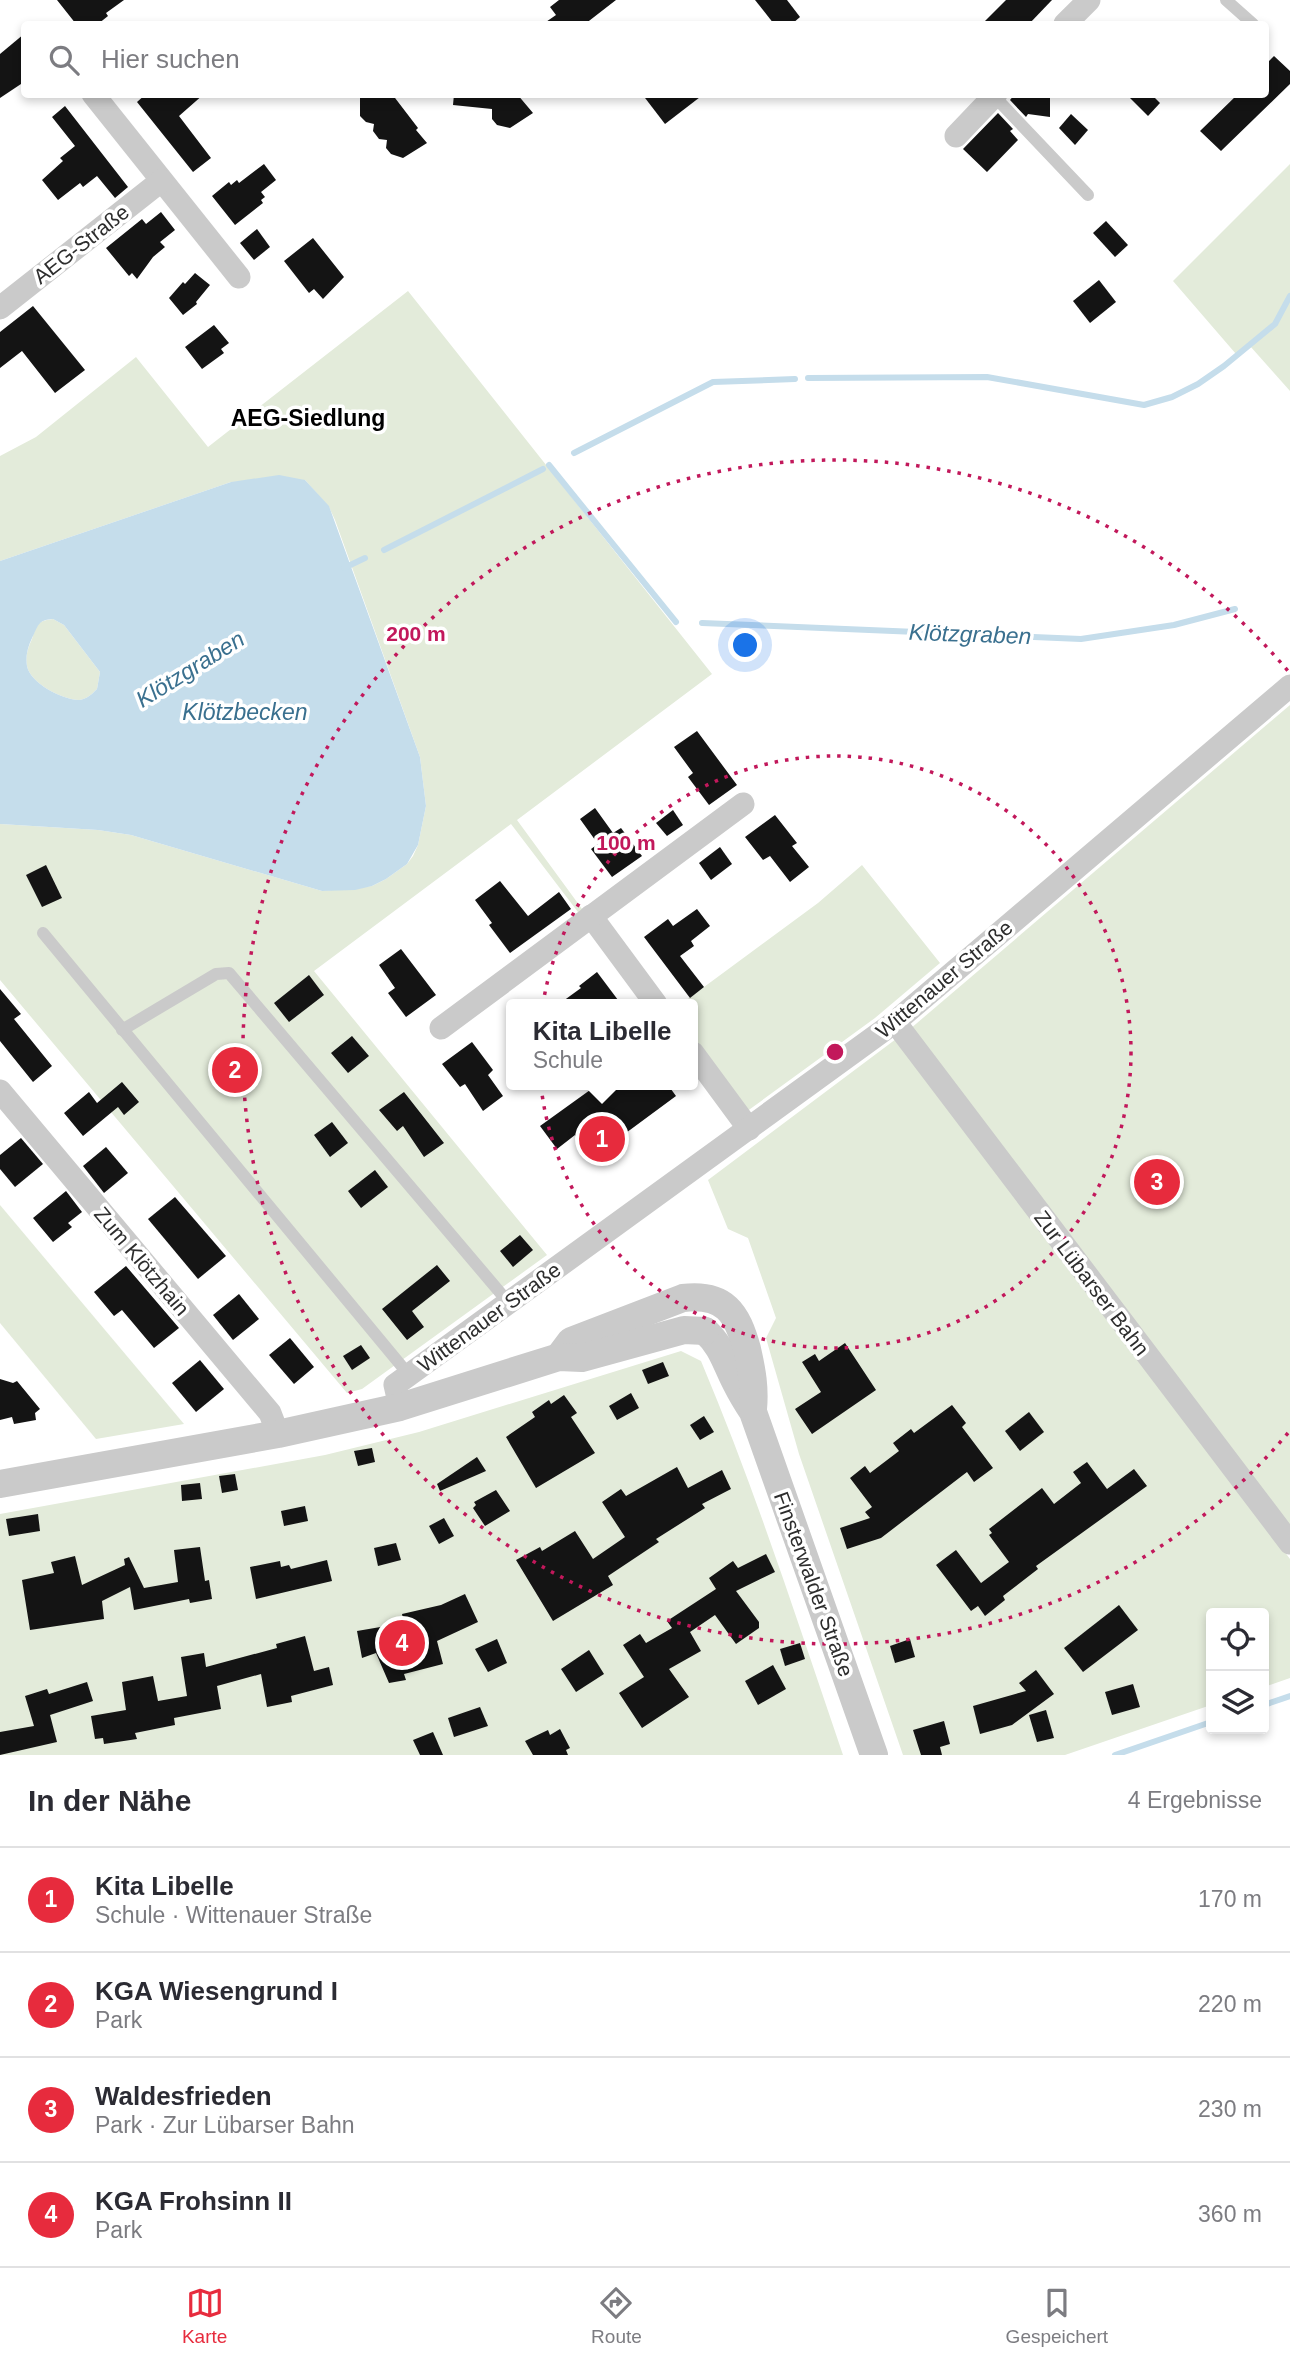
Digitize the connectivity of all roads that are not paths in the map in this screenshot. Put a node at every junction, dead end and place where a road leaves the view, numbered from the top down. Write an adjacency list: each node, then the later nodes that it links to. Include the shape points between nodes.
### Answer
1 (1089, 0): 3 (street)
2 (1226, 0): 4 (lane)
3 (1068, 21)
4 (1249, 21)
5 (96, 98): 9 (street)
6 (992, 98): 8 (street)
7 (998, 98): 10 (lane)
8 (956, 136)
9 (161, 181): 11 (street); 12 (street, AEG-Straße)
10 (1088, 195)
11 (239, 277)
12 (0, 308)
13 (1290, 686): 18 (street, Wittenauer Straße)
14 (743, 804): 15 (street)
15 (591, 916): 17 (street); 19 (street)
16 (43, 933): 20 (lane)
17 (652, 999)
18 (895, 1022): 23 (street, Wittenauer Straße); 33 (street, Zur Lübarser Bahn)
19 (441, 1028)
20 (122, 1030): 25 (lane, via 216,974 229,973); 28 (lane)
21 (698, 1060): 23 (street)
22 (0, 1091): 31 (street, Zum Klötzhain, via 270,1413)
23 (750, 1129): 25 (street, Wittenauer Straße)
24 (715, 1299): 26 (street); 27 (street, Wittenauer Straße, via 683,1298 571,1341); 30 (street, Finsterwalder Straße, via 732,1311 741,1328 755,1383)
25 (509, 1303): 28 (street, Wittenauer Straße)
26 (705, 1331): 27 (street, Wittenauer Straße, via 684,1330 582,1358); 30 (street, Finsterwalder Straße, via 722,1350)
27 (559, 1357): 29 (street, Wittenauer Straße)
28 (409, 1375): 29 (street, Wittenauer Straße, via 395,1385)
29 (400, 1406): 31 (street, Wittenauer Straße)
30 (753, 1412): 34 (street, Finsterwalder Straße)
31 (278, 1434): 32 (street, Wittenauer Straße)
32 (0, 1484)
33 (1290, 1543)
34 (874, 1755)

